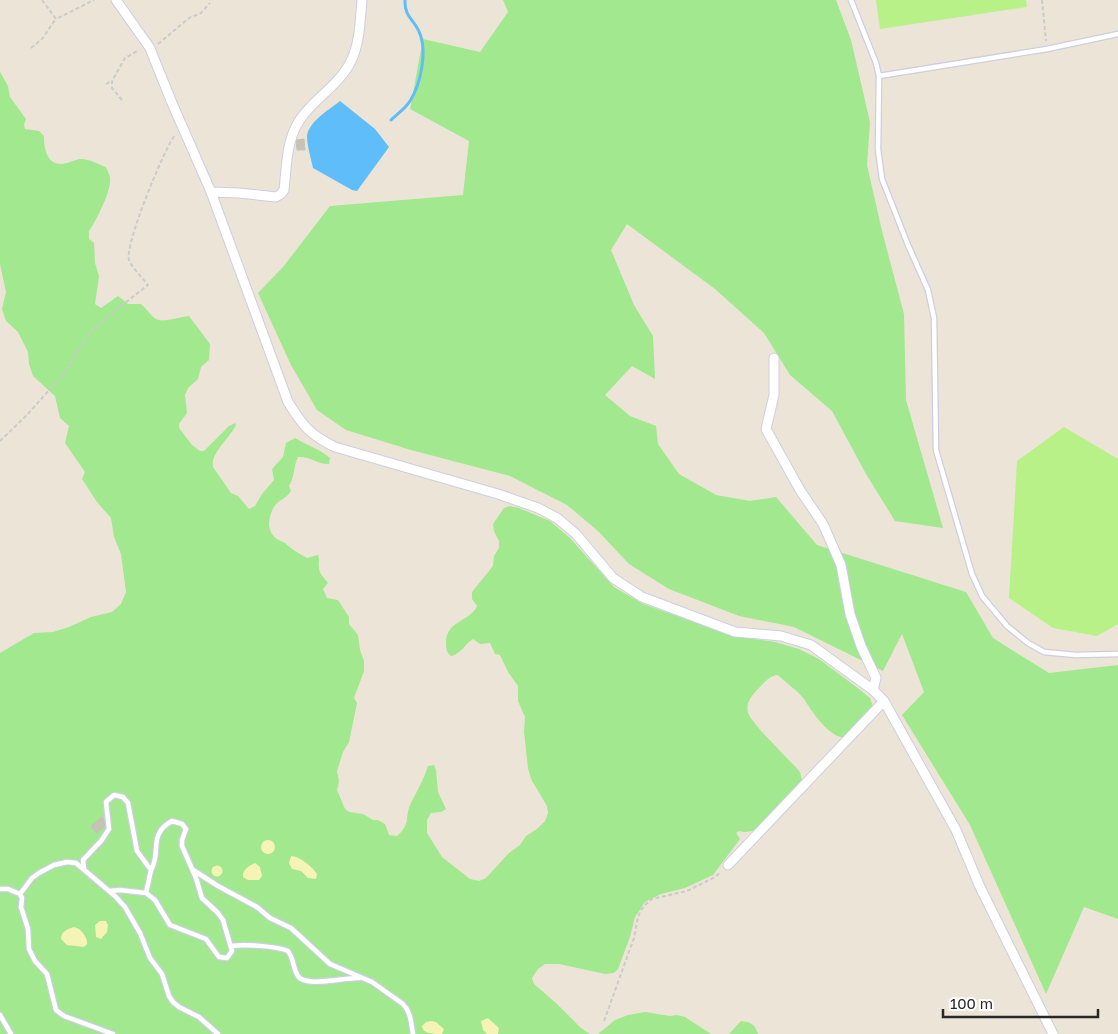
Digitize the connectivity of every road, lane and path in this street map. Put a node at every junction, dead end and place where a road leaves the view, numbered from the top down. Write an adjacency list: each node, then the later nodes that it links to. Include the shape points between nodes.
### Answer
1 (42, 0): 7 (path)
2 (94, 0): 7 (path)
3 (116, 0): 14 (street, via 150,48)
4 (362, 0): 15 (street, via 352,60 337,82 299,121 288,148 281,194 276,197)
5 (851, 0): 11 (lane)
6 (1042, 0): 10 (path)
7 (56, 19): 9 (path)
8 (1118, 34): 10 (lane)
9 (31, 48)
10 (1047, 48): 11 (lane)
11 (879, 76): 18 (lane, via 878,149 882,179 928,290 934,318 936,450 972,574 982,596 1007,626 1044,652)
12 (112, 81): 13 (path)
13 (106, 84)
14 (183, 130): 15 (street); 17 (path, via 167,146 130,245 129,260 148,284 87,336 66,372)
15 (211, 192): 19 (street, via 288,402 301,424 317,438 335,447 538,508 576,534 613,578 642,596 734,632 781,636 810,645)
16 (774, 358): 19 (street, via 774,395 766,429 823,524 841,565 852,621 876,678)
17 (0, 442)
18 (1118, 654)
19 (873, 690): 20 (street)
20 (884, 701): 21 (street); 37 (street, via 956,830)
21 (728, 865): 32 (path, via 715,877 687,891 652,899 641,910)
22 (84, 869): 23 (lane, via 83,860 109,829 106,802 114,795 123,797 128,803 137,851); 26 (lane); 28 (lane, via 76,863 54,865 32,878)
23 (151, 870): 24 (lane, via 156,860 158,834 176,821 186,829 182,846); 27 (lane)
24 (192, 870): 29 (lane, via 204,902 223,920); 30 (lane, via 291,928 330,964)
25 (0, 889): 28 (lane)
26 (110, 891): 27 (lane); 35 (lane, via 134,923 150,958 162,974 173,1002)
27 (146, 892): 29 (lane, via 155,900 170,925 206,939 219,957 227,958 232,951)
28 (20, 894): 34 (lane, via 29,949 47,974 56,1010)
29 (231, 946): 30 (lane, via 267,946 288,951 297,976 303,981)
30 (362, 978): 36 (lane, via 407,1008)
31 (0, 1015): 33 (lane)
32 (604, 1021)
33 (11, 1034)
34 (113, 1034)
35 (218, 1034)
36 (413, 1034)
37 (1053, 1034)

